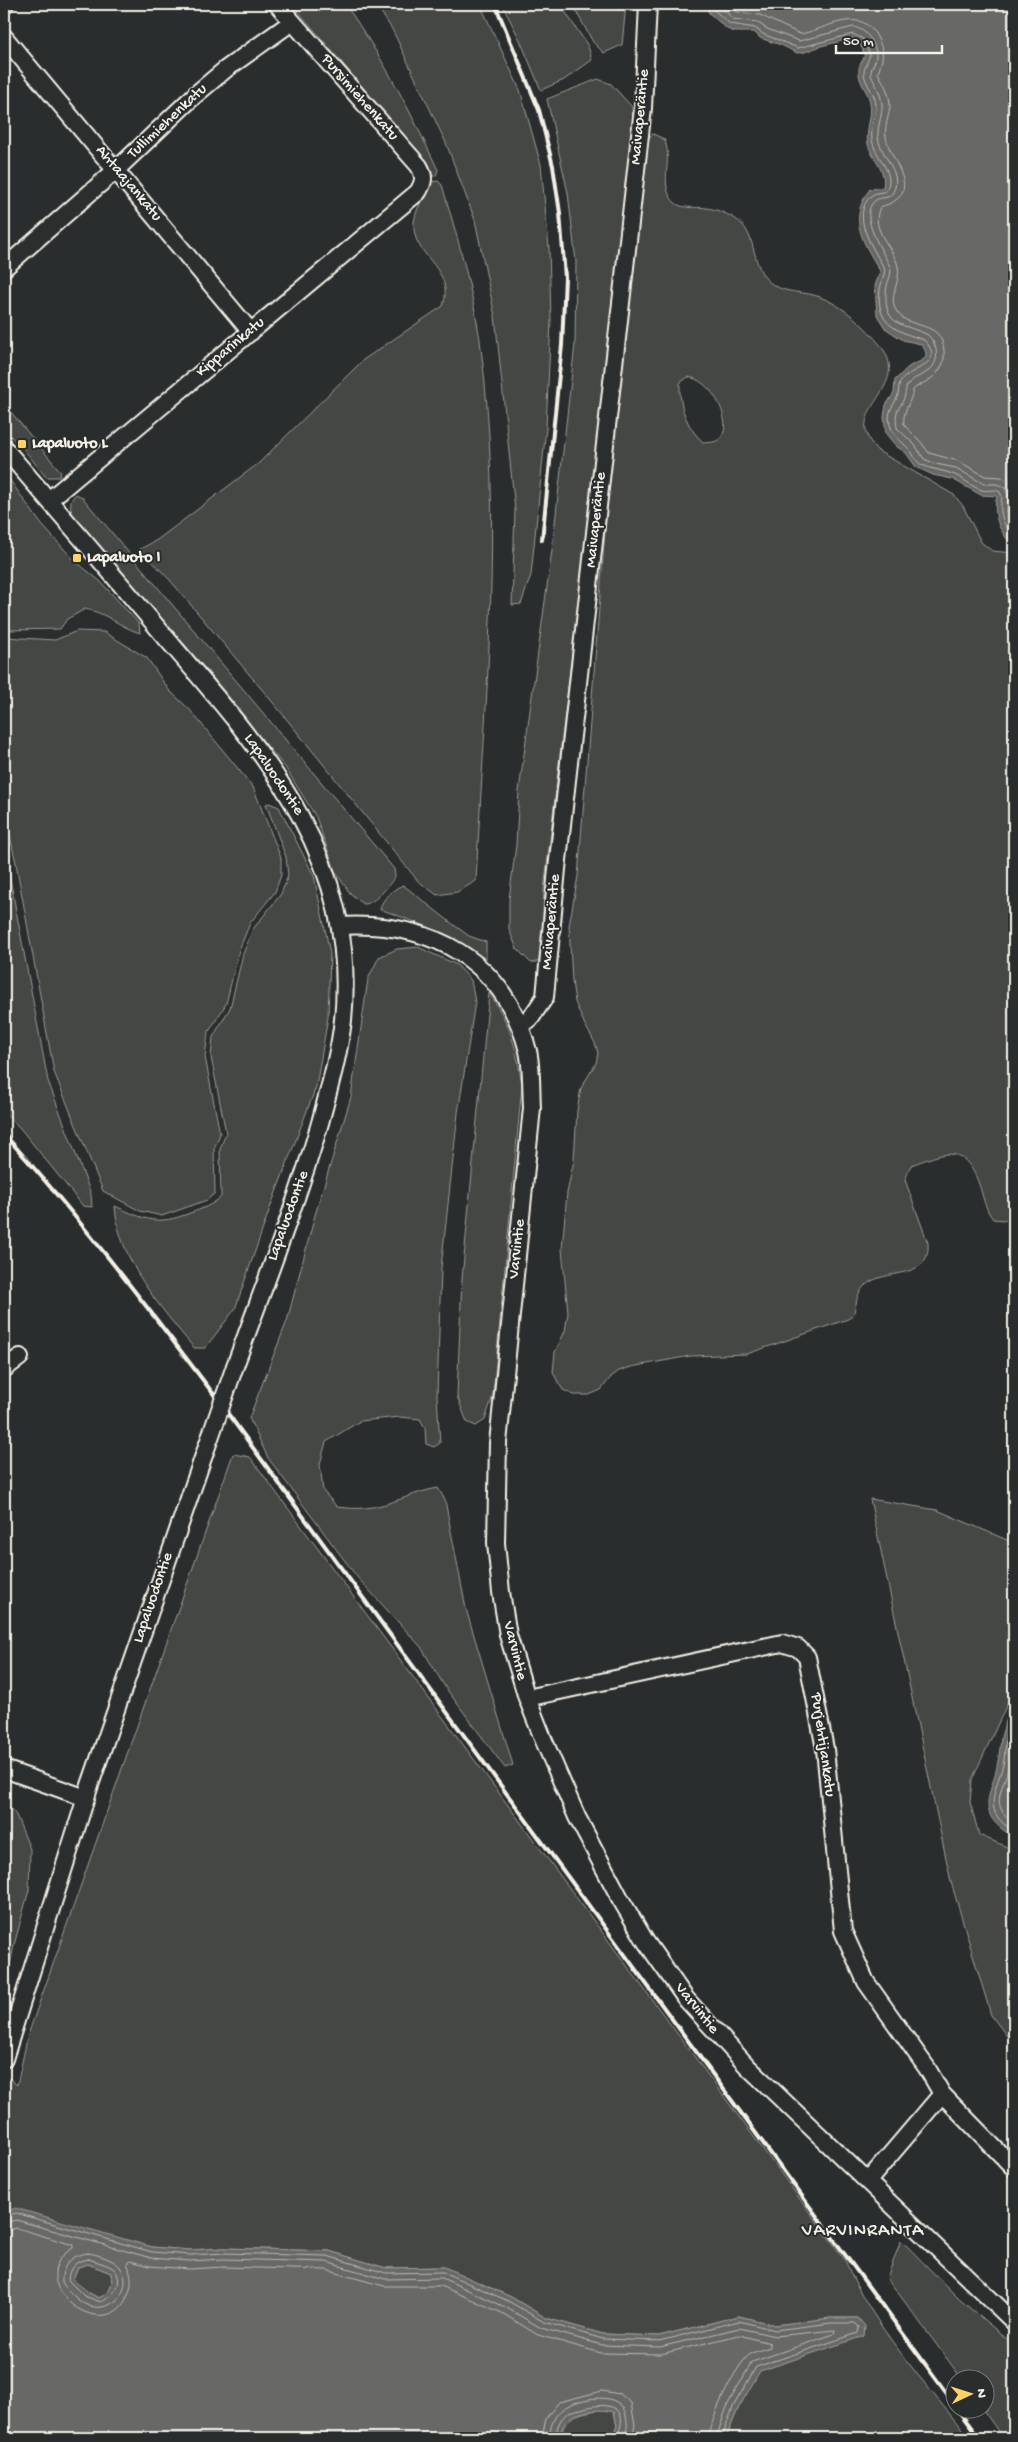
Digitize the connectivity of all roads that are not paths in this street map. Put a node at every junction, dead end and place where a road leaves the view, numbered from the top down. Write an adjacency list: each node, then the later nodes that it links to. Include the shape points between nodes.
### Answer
1 (277, 4): 3 (street, Pursimiehenkatu)
2 (648, 4): 12 (street, Maivaperäntie, via 643,108 545,997 530,1019)
3 (292, 22): 5 (street, Tullimiehenkatu, via 194,95); 6 (street, Pursimiehenkatu, via 424,173 424,181)
4 (4, 37): 5 (street, Ahtaajankatu)
5 (116, 170): 7 (street, Tullimiehenkatu); 8 (street, Ahtaajankatu)
6 (413, 196): 8 (street, Kipparinkatu)
7 (4, 268)
8 (251, 332): 10 (street, Kipparinkatu)
9 (4, 448): 10 (street, Lapaluodontie)
10 (48, 500): 11 (street, Lapaluodontie, via 204,682 285,787 320,858)
11 (340, 926): 12 (street, Varvintie, via 387,926 421,934 453,949 472,961 497,986); 17 (street, Lapaluodontie, bridge, via 343,1022 310,1159)
12 (520, 1025): 15 (street, Varvintie, via 529,1054 532,1108 498,1443 496,1535 508,1634)
13 (20, 1357): 14 (street)
14 (4, 1369)
15 (527, 1698): 19 (street, Purjehtijankatu, via 782,1643 803,1652 809,1664 822,1727 843,1931 866,1982); 21 (street, Varvintie, via 596,1854 668,1974 723,2042)
16 (4, 1769): 17 (street)
17 (86, 1798): 18 (street, Lapaluodontie)
18 (4, 2058)
19 (942, 2094): 20 (street, Purjehtijankatu); 21 (street)
20 (1014, 2168)
21 (868, 2181): 22 (street, Varvintie)
22 (1014, 2322)

